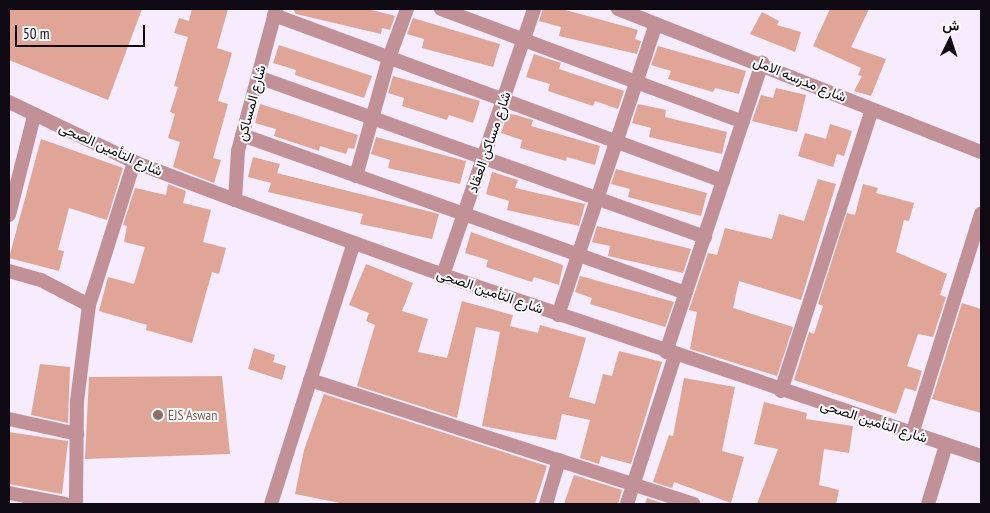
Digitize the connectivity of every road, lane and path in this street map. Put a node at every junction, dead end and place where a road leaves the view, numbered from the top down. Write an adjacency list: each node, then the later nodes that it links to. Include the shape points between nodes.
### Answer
1 (408, 9): 8 (street)
2 (441, 9): 7 (street)
3 (534, 9): 7 (street, شارع مساكن العقاد)
4 (618, 9): 6 (street, شارع مدرسه الامل)
5 (275, 12): 8 (street); 10 (street, شارع المساكن)
6 (650, 17): 9 (street, شارع مدرسه الامل); 11 (street)
7 (524, 40): 11 (street); 12 (street, شارع مساكن العقاد)
8 (388, 58): 12 (street); 16 (street)
9 (762, 63): 14 (street, شارع مدرسه الامل); 17 (street)
10 (258, 77): 16 (street); 18 (street, شارع المساكن)
11 (637, 82): 17 (street); 19 (street)
12 (503, 100): 19 (street); 21 (street, شارع مساكن العقاد)
13 (9, 102): 15 (street, شارع التأمين الصحى)
14 (872, 108): 20 (street, شارع مدرسه الامل); 40 (street)
15 (34, 116): 22 (street, شارع التأمين الصحى); 29 (street)
16 (372, 118): 21 (street); 23 (street)
17 (743, 122): 24 (street)
18 (242, 135): 23 (street); 26 (street, شارع المساكن, via 235,167)
19 (617, 142): 24 (street); 25 (street)
20 (981, 152)
21 (483, 158): 25 (street); 27 (street, شارع مساكن العقاد)
22 (134, 162): 26 (street, شارع التأمين الصحى); 36 (street)
23 (356, 176): 27 (street)
24 (723, 181): 30 (street)
25 (598, 198): 30 (street); 32 (street)
26 (235, 200): 31 (street, شارع التأمين الصحى)
27 (464, 214): 32 (street); 34 (street, شارع مساكن العقاد)
28 (981, 214): 43 (street)
29 (9, 215)
30 (705, 237): 35 (street)
31 (354, 243): 34 (street, شارع التأمين الصحى); 39 (street)
32 (579, 254): 35 (street); 37 (street)
33 (9, 271): 36 (street, via 41,280)
34 (443, 275): 37 (street, شارع التأمين الصحى)
35 (686, 293): 38 (street)
36 (89, 305): 42 (street, via 77,401)
37 (558, 315): 38 (street, شارع التأمين الصحى)
38 (671, 353): 40 (street, شارع التأمين الصحى); 47 (street)
39 (310, 380): 46 (street); 49 (street)
40 (781, 390): 43 (street, شارع التأمين الصحى)
41 (9, 419): 42 (street)
42 (77, 434): 51 (street)
43 (912, 434): 44 (street, شارع التأمين الصحى)
44 (946, 445): 45 (street, شارع التأمين الصحى); 55 (street)
45 (981, 456)
46 (559, 460): 47 (street); 52 (street)
47 (634, 484): 53 (street); 54 (street)
48 (9, 493): 50 (street)
49 (274, 503)
50 (65, 504)
51 (76, 504)
52 (546, 504)
53 (627, 504)
54 (693, 504)
55 (928, 504)

